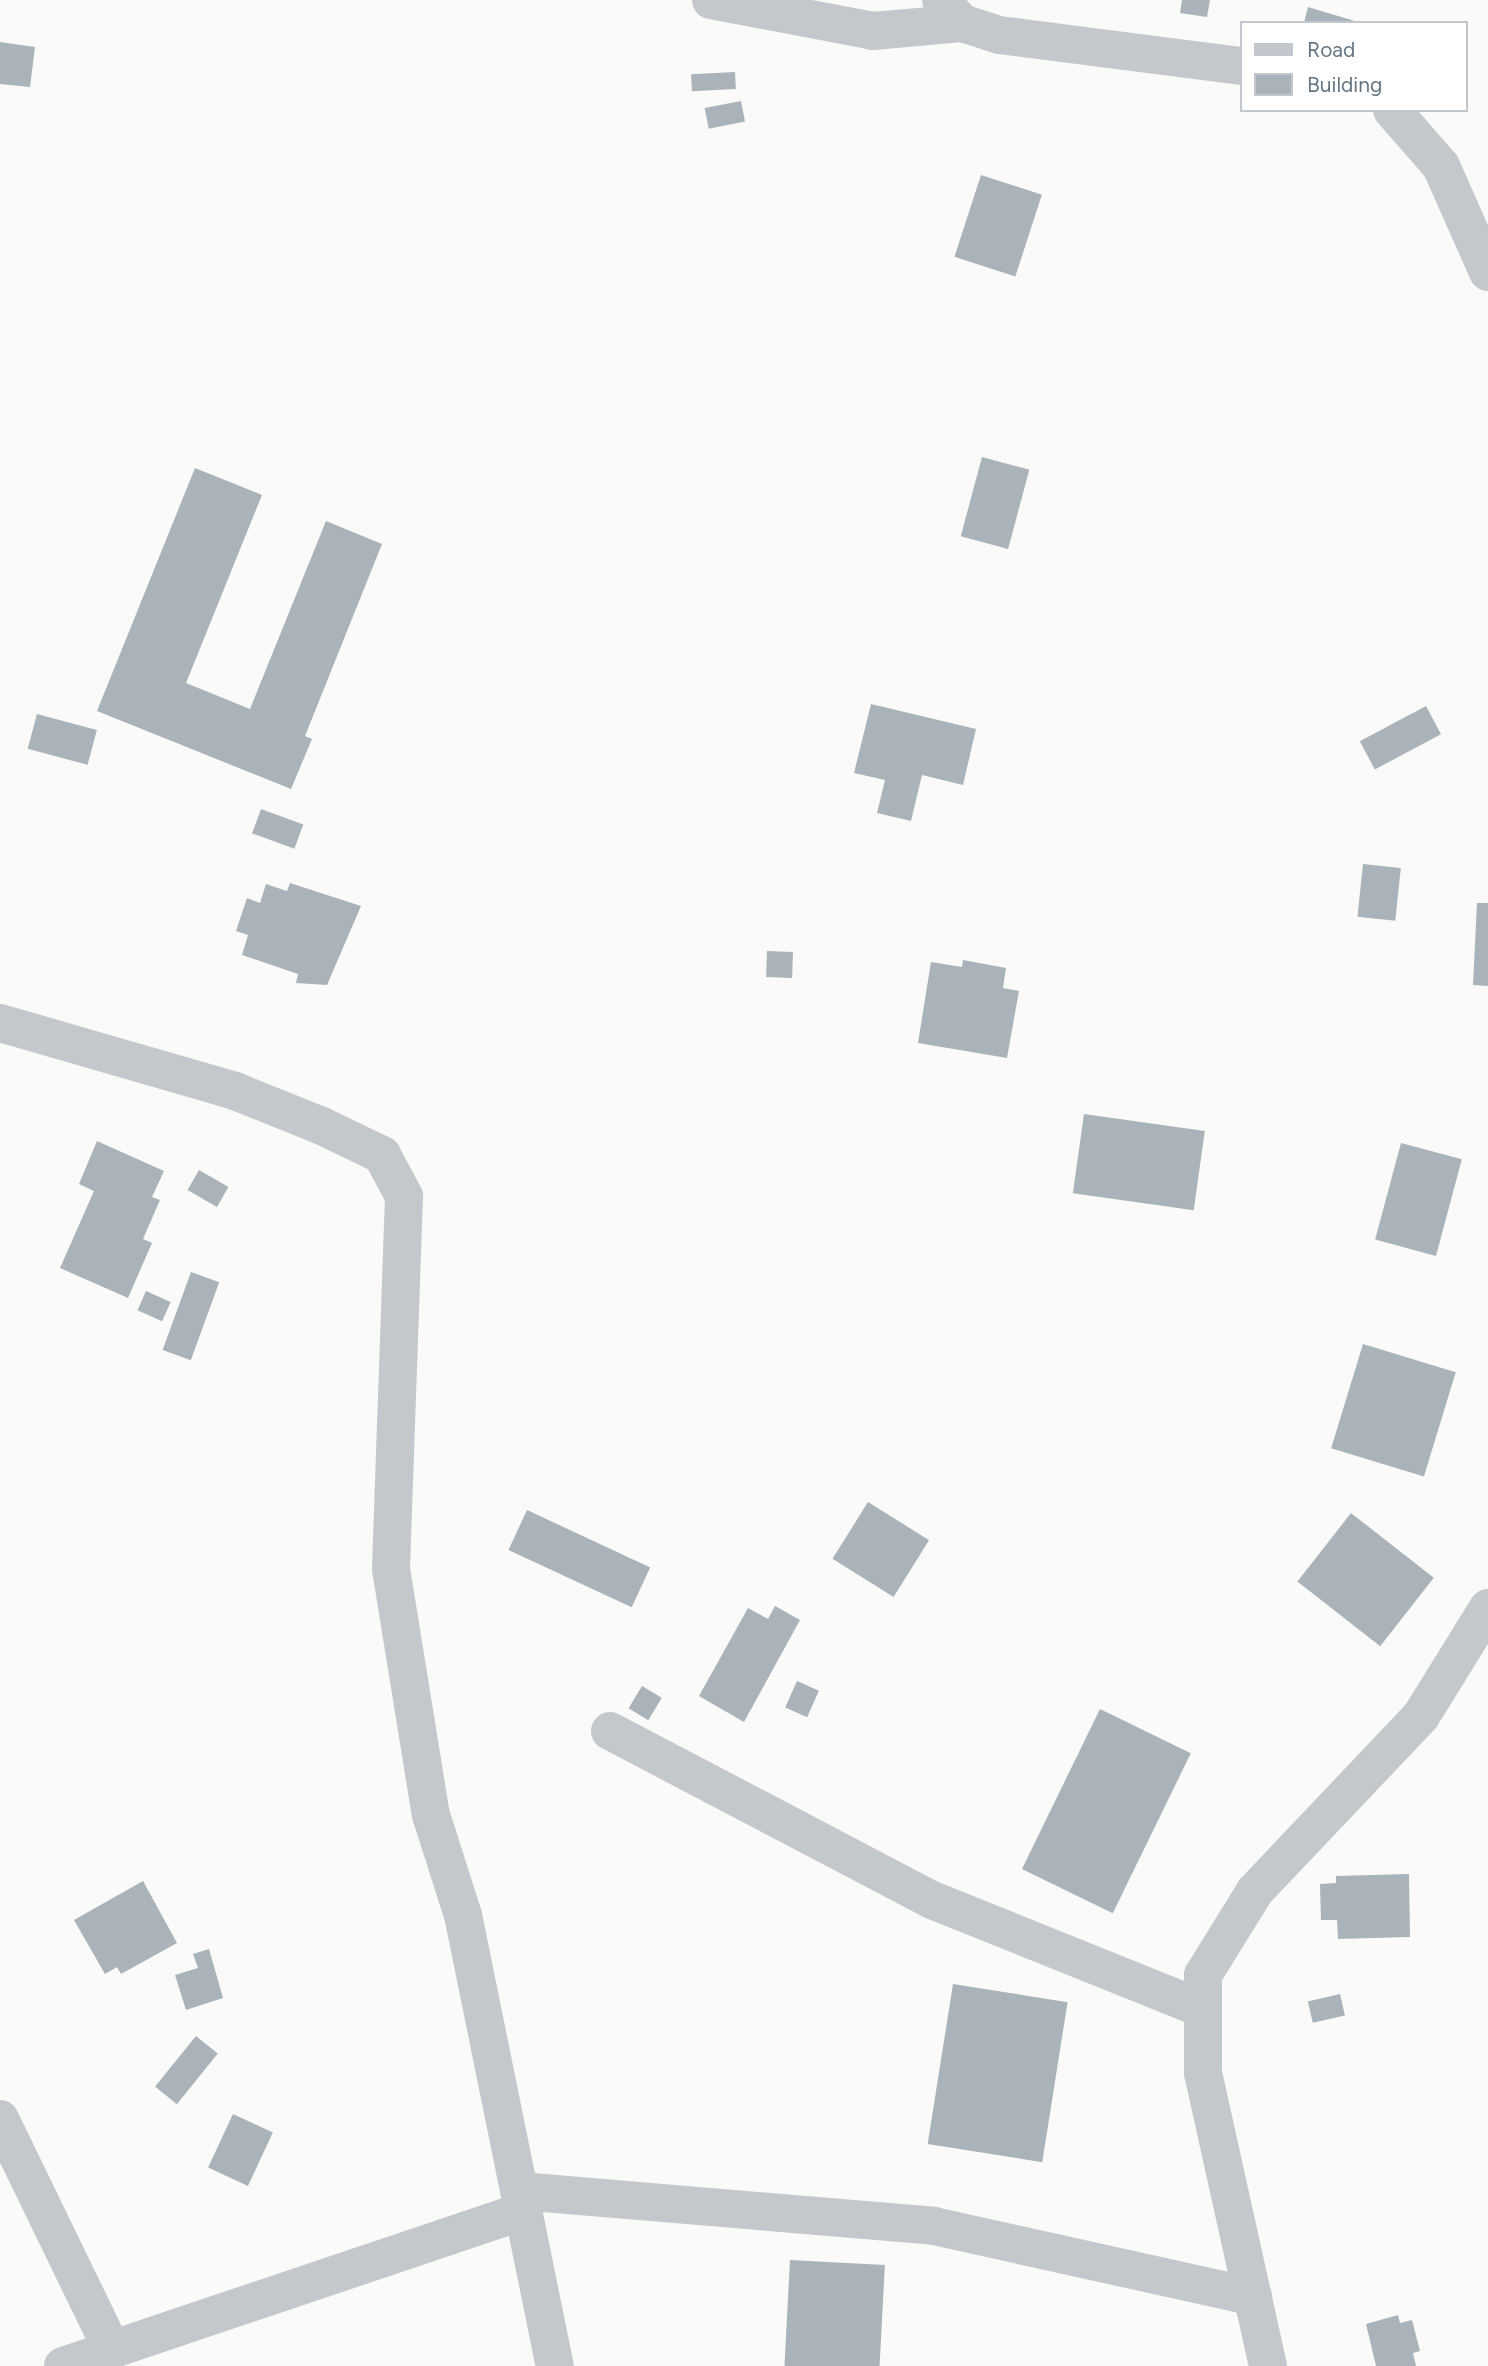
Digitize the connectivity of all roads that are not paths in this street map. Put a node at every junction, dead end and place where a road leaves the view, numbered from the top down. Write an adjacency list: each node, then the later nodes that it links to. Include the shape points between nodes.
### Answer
1 (711, 0): 2 (street, via 873,31)
2 (952, 12): 3 (street, via 999,35)
3 (1240, 66)
4 (1394, 112): 5 (street, via 1441,166)
5 (1488, 272)
6 (0, 1023): 11 (street, via 235,1090 322,1126 382,1155 404,1196 391,1569 431,1815 463,1915)
7 (1488, 1608): 9 (street, via 1421,1716 1255,1891 1217,1942 1203,1975)
8 (610, 1731): 9 (street, via 932,1900)
9 (1200, 2008): 12 (street, via 1203,2073)
10 (0, 2119): 13 (street)
11 (522, 2201): 12 (street, via 934,2226); 13 (street); 15 (street)
12 (1253, 2297): 16 (street)
13 (112, 2350): 14 (street)
14 (62, 2366)
15 (555, 2366)
16 (1268, 2366)

